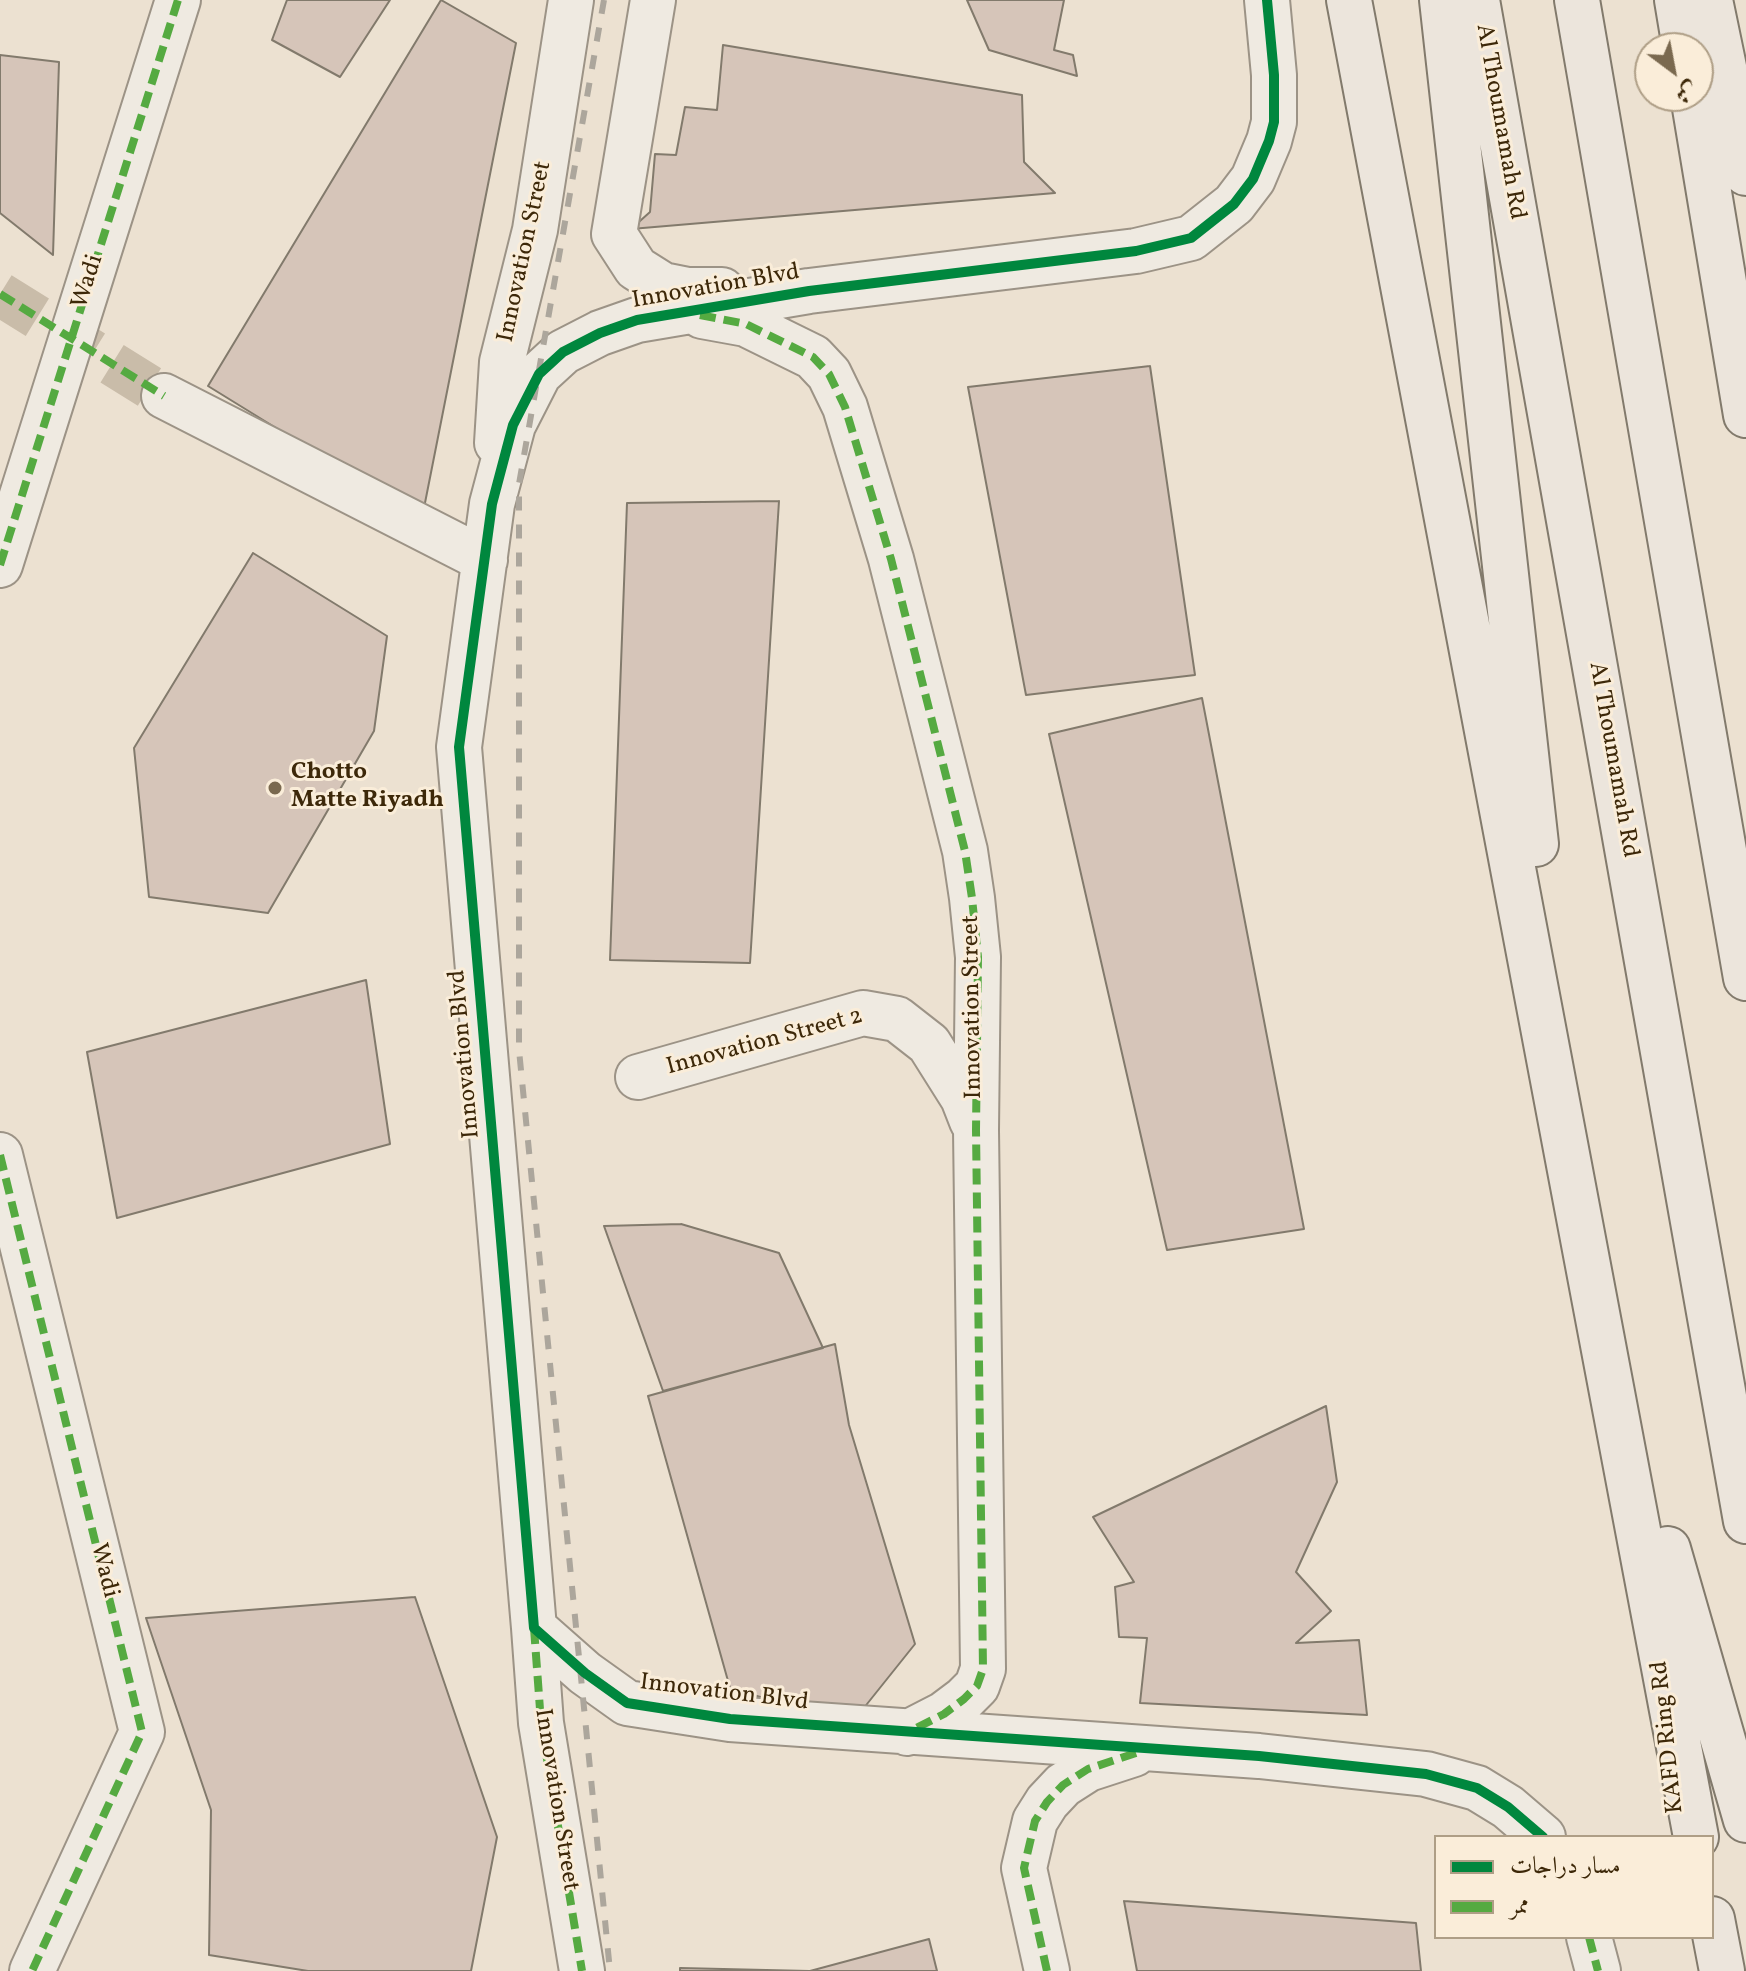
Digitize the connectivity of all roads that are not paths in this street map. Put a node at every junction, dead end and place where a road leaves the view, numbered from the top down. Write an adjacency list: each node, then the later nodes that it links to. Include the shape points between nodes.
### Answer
1 (178, 0): 20 (street, Wadi)
2 (571, 0): 18 (street, Innovation Street, via 535,230 502,362)
3 (653, 0): 14 (street, via 614,234 623,251 636,268 663,285)
4 (1267, 0): 14 (street, Innovation Blvd, via 1274,75 1269,141 1253,179 1234,204 1191,238 1136,251)
5 (1349, 0): 25 (main road)
6 (1442, 0): 25 (main road)
7 (1477, 0): 27 (main road, Al Thoumamah Rd)
8 (1577, 0): 21 (main road)
9 (1677, 0): 11 (main road)
10 (1710, 0): 13 (main road)
11 (1682, 32)
12 (1696, 112): 17 (main road)
13 (1746, 173)
14 (809, 291): 15 (street, Innovation Blvd)
15 (685, 313): 18 (street, Innovation Blvd, via 637,320 600,333 563,352 539,374 513,425); 23 (street, Innovation Street, via 746,324 813,357 829,374 845,407 891,559 965,851 978,957)
16 (164, 396): 19 (street)
17 (1746, 415)
18 (492, 504): 19 (street, Innovation Blvd)
19 (485, 560): 28 (street, Innovation Blvd, via 459,747)
20 (0, 565)
21 (1746, 978)
22 (638, 1077): 23 (street, Innovation Street 2, via 863,1013 897,1019 929,1044)
23 (976, 1130): 30 (street, Innovation Street, via 983,1669 977,1686 964,1699)
24 (0, 1155): 39 (street, Wadi, via 142,1732)
25 (1574, 1180): 26 (main road)
26 (1595, 1296): 29 (main road); 32 (main road)
27 (1746, 1521)
28 (534, 1628): 30 (street, Innovation Blvd, via 627,1703 730,1719); 40 (street, Innovation Street, via 541,1723)
29 (1659, 1637): 34 (main road, KAFD Ring Rd); 35 (main road)
30 (907, 1733): 31 (street, Innovation Blvd)
31 (1151, 1749): 33 (street, Innovation Blvd, via 1426,1774 1477,1788); 41 (street, via 1088,1769 1063,1785 1035,1821 1024,1868)
32 (1746, 1820)
33 (1541, 1835)
34 (1680, 1835)
35 (1696, 1835)
36 (1714, 1929): 44 (main road)
37 (1590, 1939): 42 (street)
38 (1691, 1939): 43 (main road)
39 (32, 1971)
40 (582, 1971)
41 (1047, 1971)
42 (1598, 1971)
43 (1694, 1971)
44 (1722, 1971)

